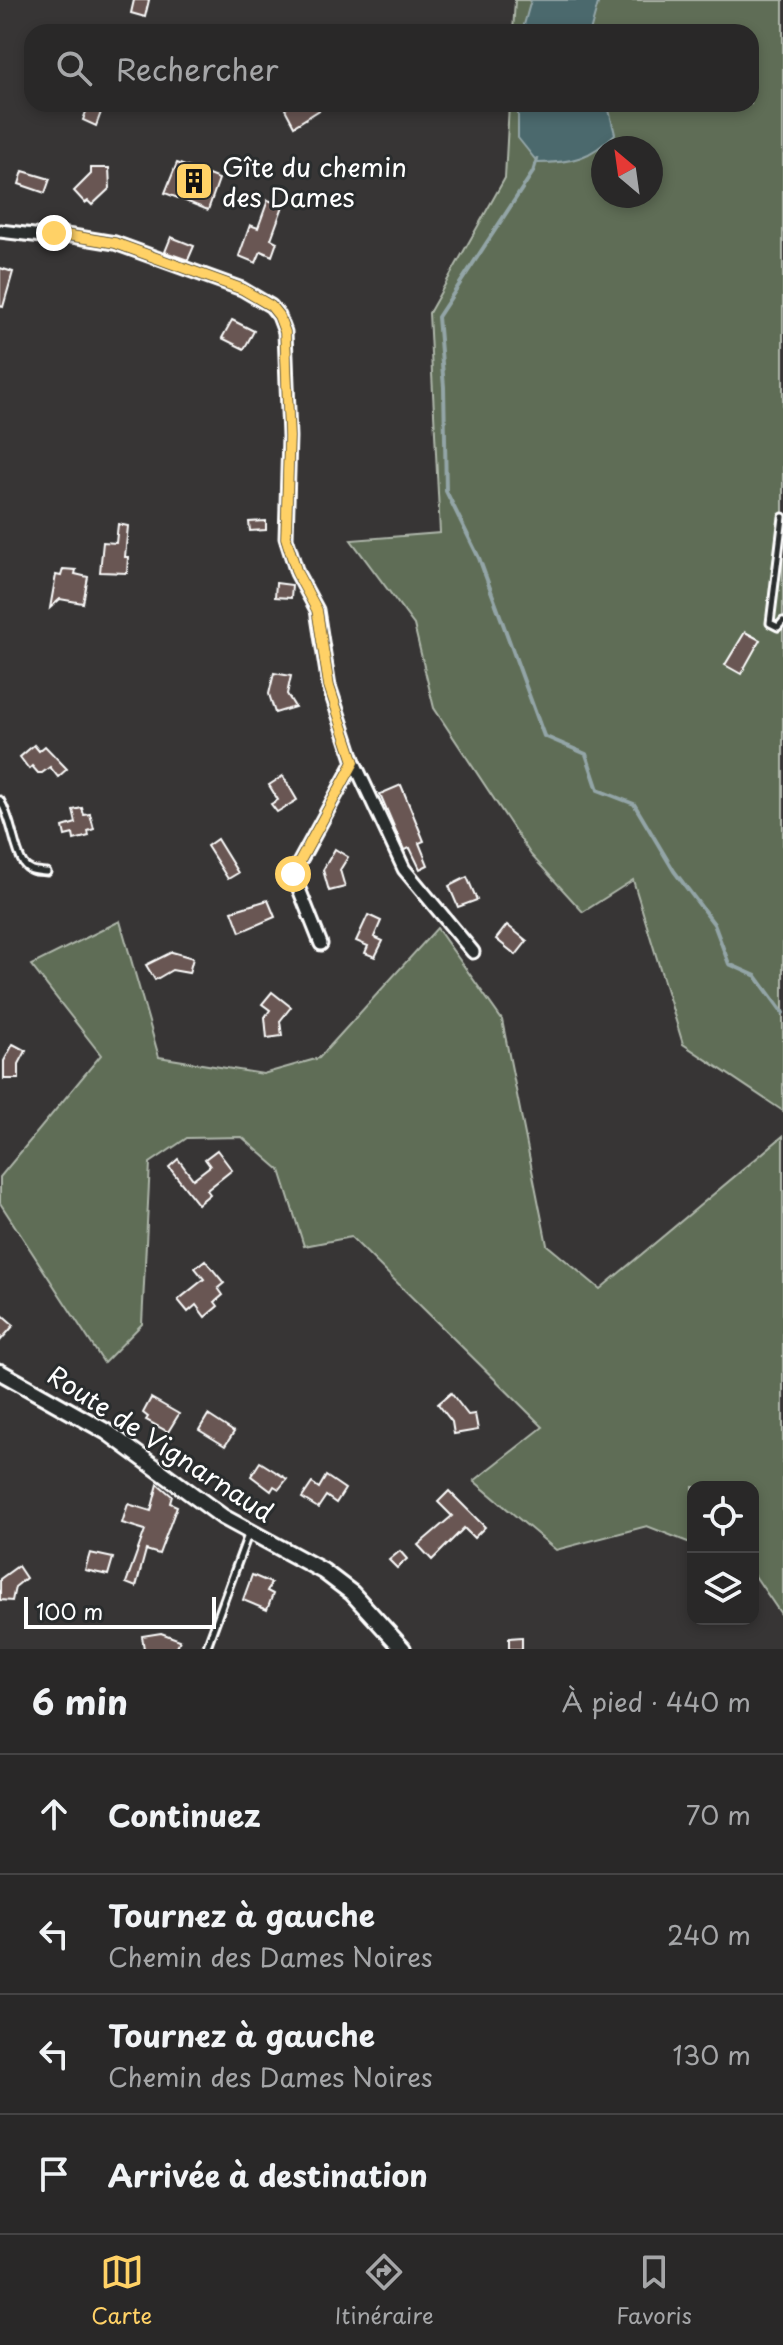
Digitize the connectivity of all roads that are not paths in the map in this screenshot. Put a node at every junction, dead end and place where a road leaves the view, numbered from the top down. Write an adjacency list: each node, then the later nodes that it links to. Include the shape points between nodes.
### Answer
1 (0, 231): 4 (street, via 115,243 242,289 279,316 285,332 289,437 286,538 317,610 329,686)
2 (783, 517): 3 (lane, via 770,623 778,627)
3 (783, 621)
4 (354, 762): 7 (street, via 293,874); 8 (street, via 404,869)
5 (0, 800): 6 (lane, via 23,863 31,871)
6 (47, 872)
7 (321, 944)
8 (473, 952)
9 (0, 1373): 10 (street, Route de Vignarnaud, via 107,1432)
10 (249, 1531): 11 (lane); 12 (street, Route de Vignarnaud, via 339,1581)
11 (206, 1649)
12 (403, 1649)

